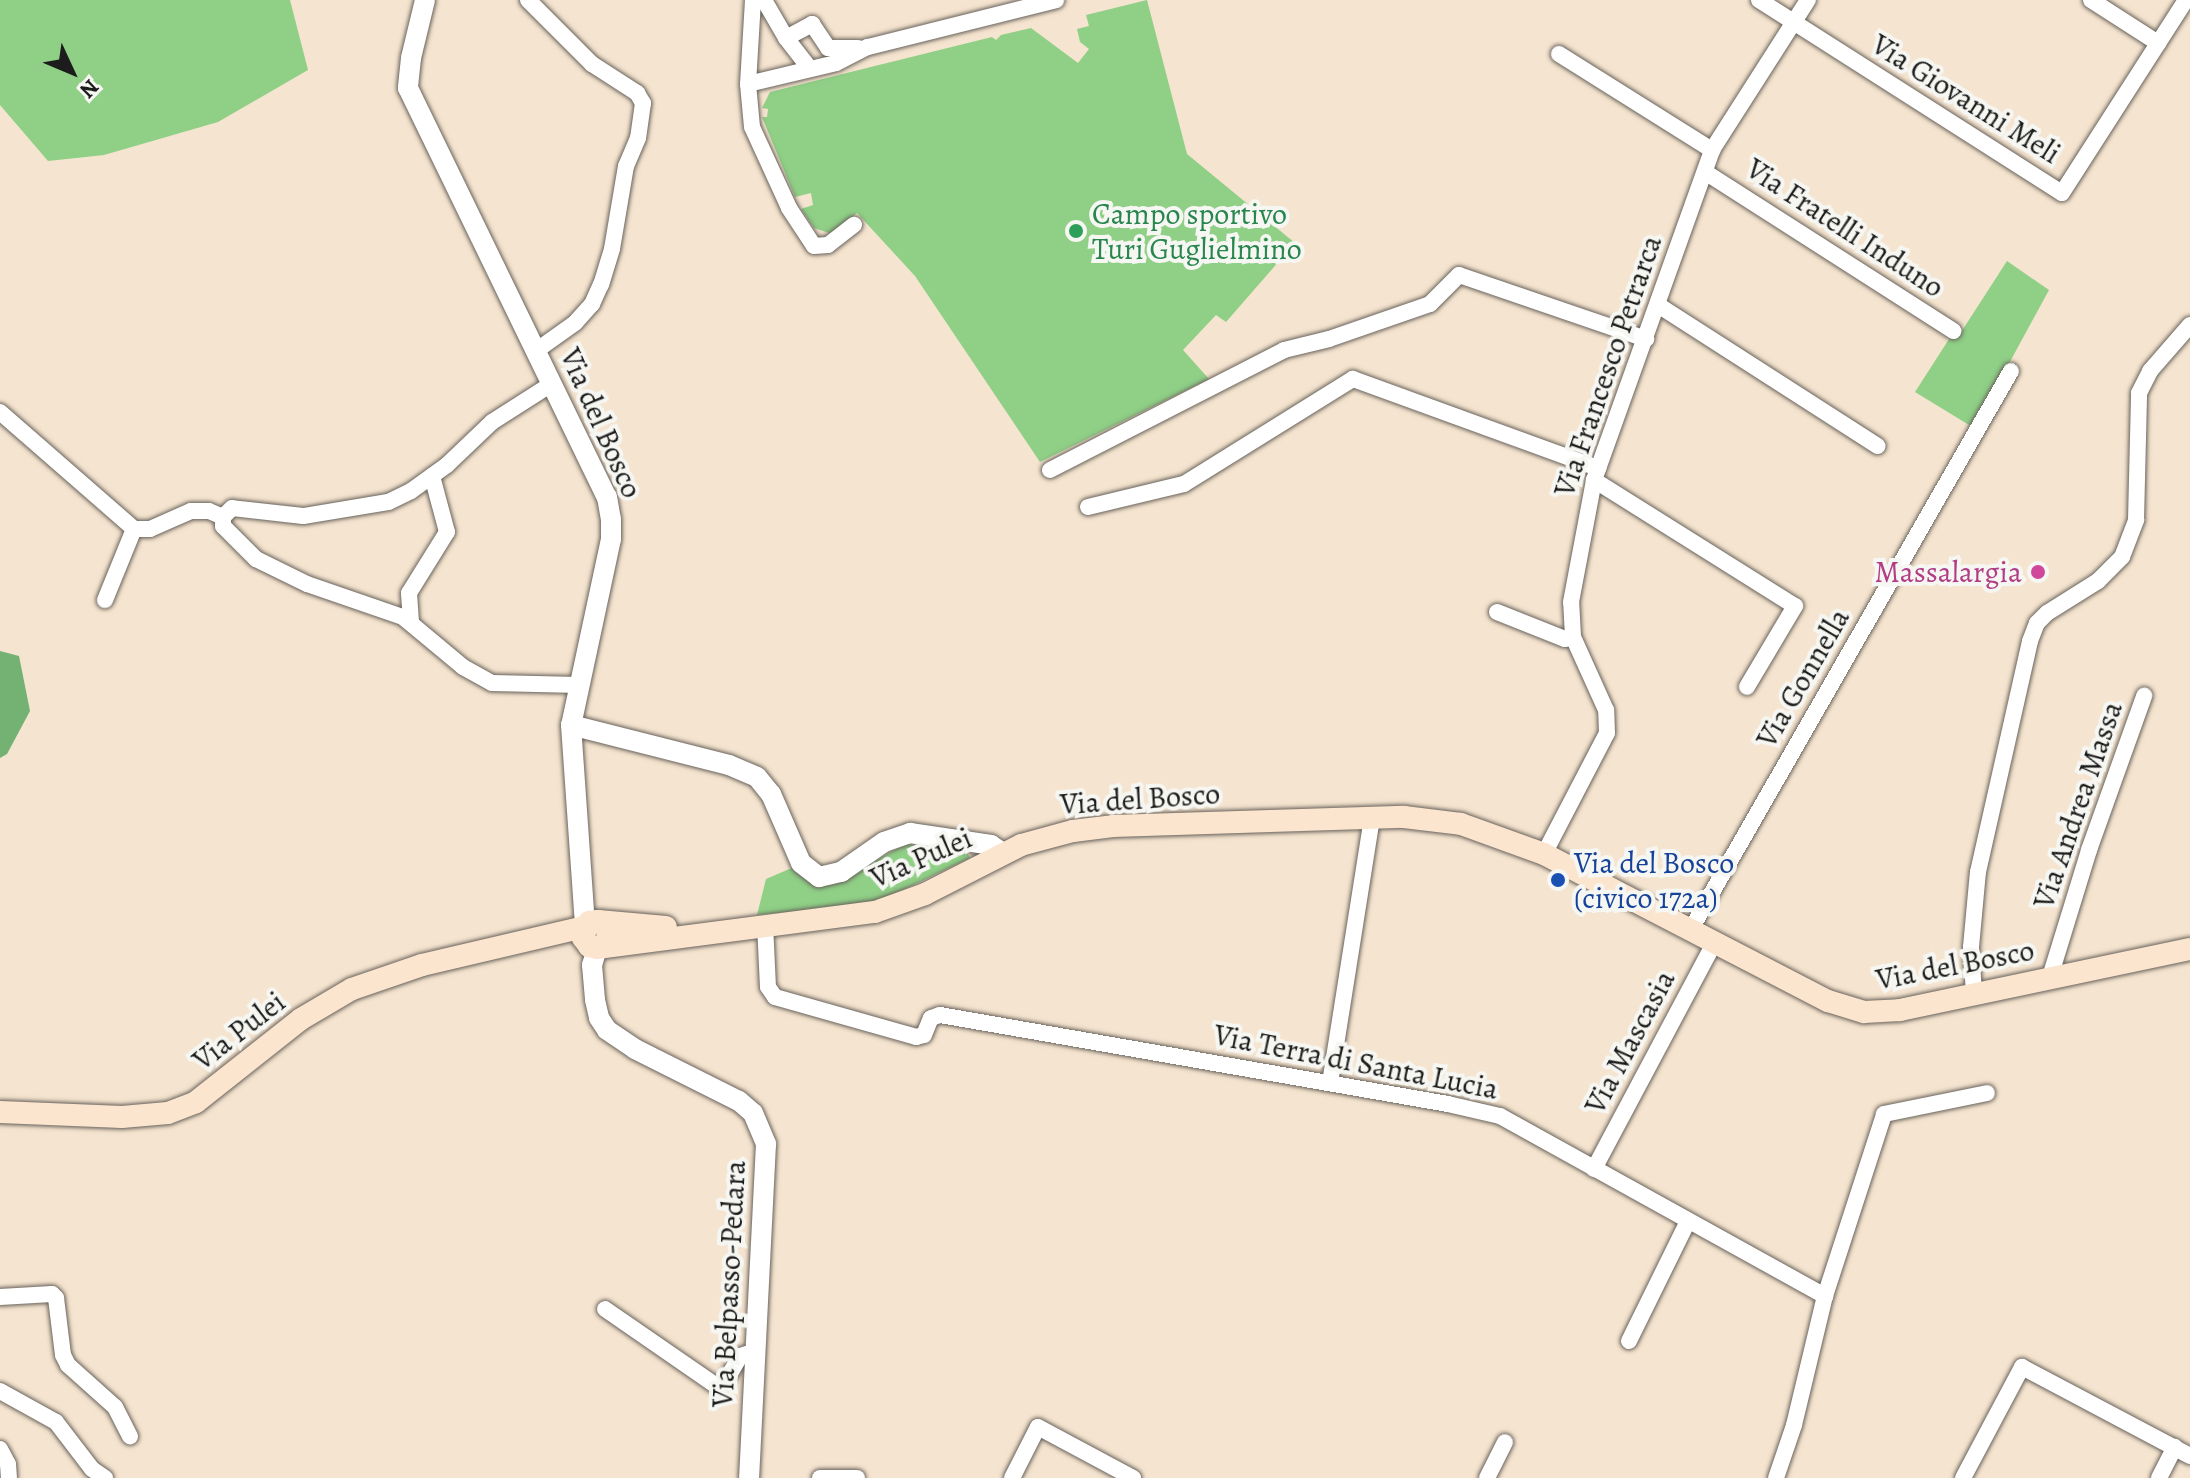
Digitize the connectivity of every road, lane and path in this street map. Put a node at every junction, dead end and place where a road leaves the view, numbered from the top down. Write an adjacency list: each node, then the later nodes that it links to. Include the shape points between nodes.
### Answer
1 (425, 0): 25 (street, Via del Bosco, via 408,88)
2 (528, 0): 25 (street, via 592,64 637,93 643,103 612,249 596,294 575,323)
3 (753, 0): 17 (street)
4 (764, 0): 12 (street)
5 (1056, 0): 10 (street)
6 (1759, 0): 11 (street, Via Giovanni Meli)
7 (1808, 0): 11 (street, Via Francesco Petrarca)
8 (2091, 0): 13 (street)
9 (2186, 0): 13 (street)
10 (995, 7): 14 (street)
11 (1793, 22): 13 (street, Via Giovanni Meli, via 2062,193); 18 (street, Via Francesco Petrarca)
12 (786, 38): 14 (street, via 812,24 828,48); 16 (street)
13 (2158, 43)
14 (868, 47): 16 (street)
15 (1559, 54): 18 (street)
16 (810, 69): 17 (street)
17 (748, 84): 20 (street, via 752,127 809,240 823,247)
18 (1712, 150): 19 (street, Via Francesco Petrarca)
19 (1705, 172): 21 (street, Via Francesco Petrarca); 23 (street, Via Fratelli Induno)
20 (854, 225)
21 (1658, 305): 24 (street, Via Francesco Petrarca); 29 (street)
22 (2190, 325): 54 (street, via 2150,371 2139,393 2136,520 2122,557 2112,570 2047,613 2030,641 1978,872 1971,947)
23 (1954, 331)
24 (1646, 339): 30 (street, via 1459,275 1430,304 1284,350); 31 (street, Via Francesco Petrarca)
25 (537, 350): 27 (street, Via del Bosco)
26 (2011, 371): 48 (street, Via Gonnella)
27 (553, 383): 32 (street, via 492,422); 40 (street, Via del Bosco, via 607,497 611,519)
28 (0, 412): 35 (street)
29 (1878, 446)
30 (1050, 470)
31 (1596, 474): 33 (street, via 1353,379 1184,484); 39 (street, Via Francesco Petrarca, via 1574,577); 41 (street, via 1795,606)
32 (432, 476): 34 (street, via 388,502 344,512 303,516 232,508); 38 (street, via 447,532 409,593)
33 (1088, 507)
34 (223, 517): 35 (street, via 191,511 150,529); 38 (street, via 230,535 256,559)
35 (134, 529): 36 (street)
36 (105, 600)
37 (1497, 612): 39 (street, via 1565,639)
38 (411, 622): 40 (street, via 463,667 492,683)
39 (1573, 637): 46 (street, Via Francesco Petrarca, via 1606,710 1607,733)
40 (580, 685): 43 (street, Via del Bosco)
41 (1747, 687)
42 (2144, 696): 52 (street, Via Andrea Massa)
43 (571, 725): 45 (street, via 729,765 757,777 771,794 801,863 819,877 841,872 884,842 910,833 991,845); 49 (street, Via del Bosco)
44 (1372, 817): 45 (main road, Via del Bosco, via 1113,826 1037,839); 46 (main road, Via del Bosco, via 1461,824); 55 (street)
45 (1003, 853): 47 (main road, Via Pulei, via 900,905 849,917)
46 (1544, 854): 48 (main road, Via del Bosco)
47 (765, 924): 49 (main road, Via Pulei); 55 (street, Via Terra di Santa Lucia, via 768,987 775,997 916,1037 940,1015)
48 (1691, 929): 50 (main road, Via del Bosco)
49 (594, 935): 53 (street, Via del Bosco); 57 (main road, Via Pulei, via 558,947 507,947 422,965 352,989 301,1019 196,1102 168,1113 122,1117)
50 (1715, 941): 54 (main road, Via del Bosco, via 1848,1009 1900,1010); 58 (street, Via Mascasia)
51 (2190, 949): 52 (main road, Via del Bosco)
52 (2050, 977): 54 (main road, Via del Bosco)
53 (594, 992): 64 (street, Via Belpasso-Pedara, via 599,1018 618,1039 753,1113 766,1144)
54 (1974, 994)
55 (1330, 1083): 58 (street, Via Terra di Santa Lucia, via 1500,1116)
56 (1987, 1093): 60 (street, via 1884,1114)
57 (0, 1112)
58 (1594, 1169): 59 (street, Via Terra di Santa Lucia)
59 (1688, 1221): 60 (street, Via Terra di Santa Lucia); 63 (street)
60 (1825, 1296): 78 (street)
61 (0, 1297): 66 (street, via 56,1298 68,1365 115,1407)
62 (605, 1309): 64 (street, via 718,1387 740,1356)
63 (1629, 1341)
64 (755, 1351): 72 (street, Via Belpasso-Pedara)
65 (0, 1391): 71 (street, via 56,1422)
66 (130, 1436)
67 (1505, 1442): 77 (street)
68 (0, 1449): 70 (street)
69 (2182, 1452): 79 (street, via 2022,1367); 80 (street)
70 (9, 1478)
71 (105, 1478)
72 (749, 1478)
73 (820, 1478): 74 (street)
74 (857, 1478)
75 (1012, 1478): 76 (street, via 1038,1427)
76 (1133, 1478)
77 (1487, 1478)
78 (1776, 1478)
79 (1963, 1478)
80 (2159, 1478)

